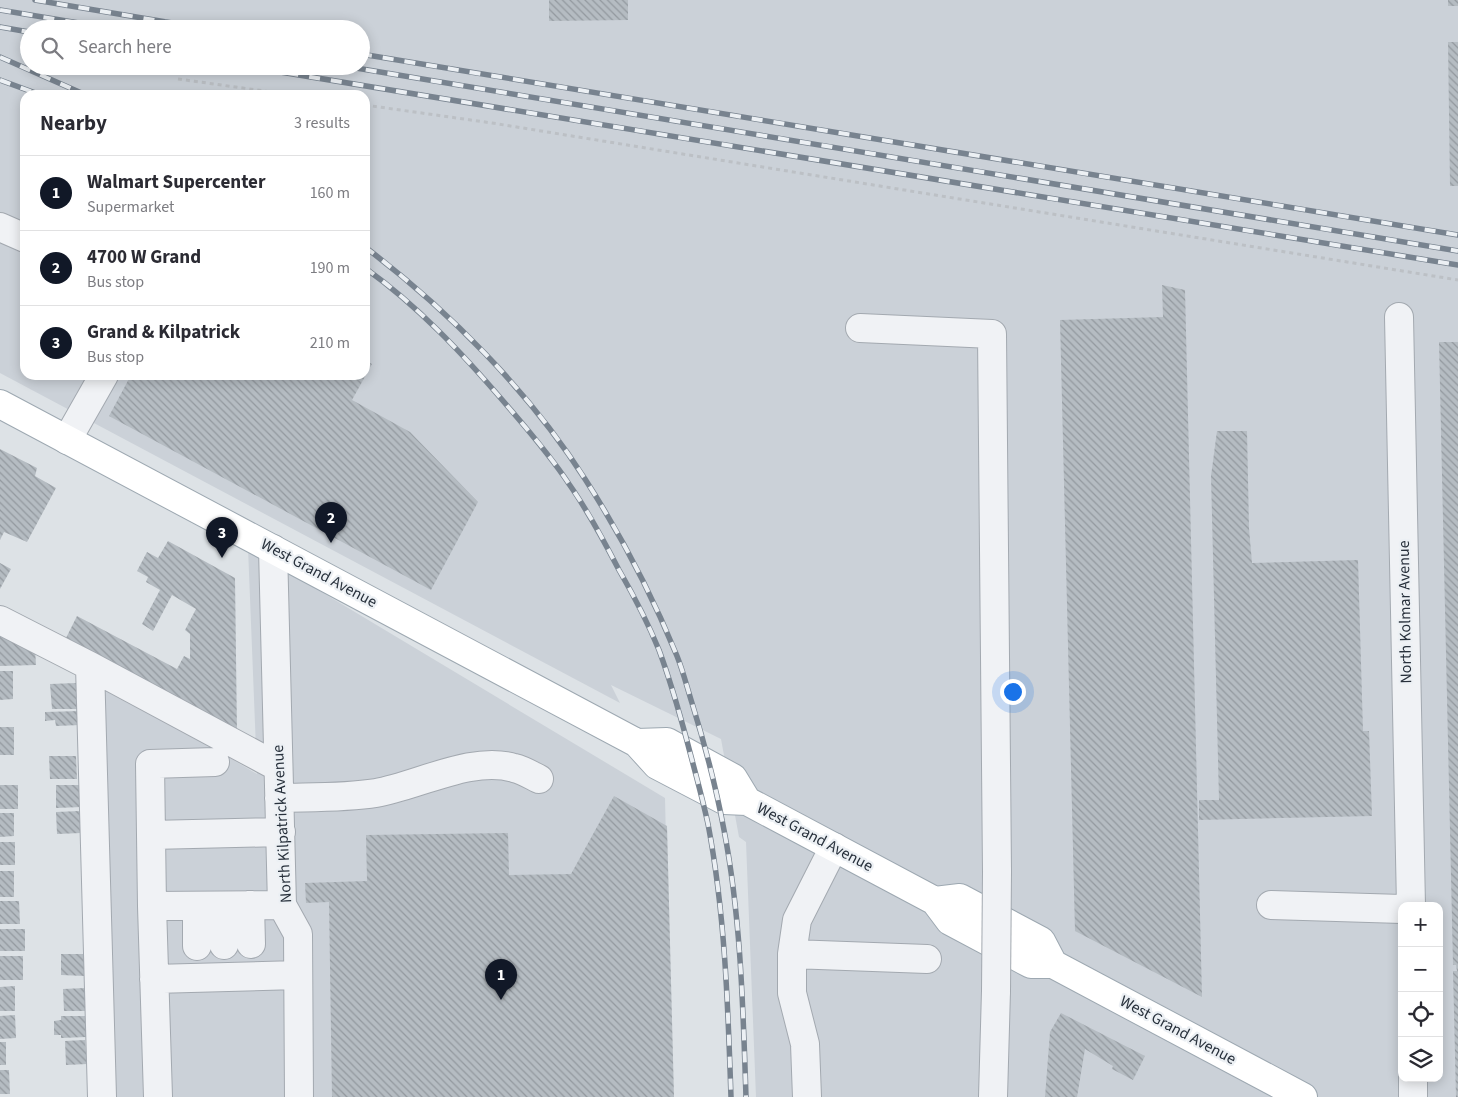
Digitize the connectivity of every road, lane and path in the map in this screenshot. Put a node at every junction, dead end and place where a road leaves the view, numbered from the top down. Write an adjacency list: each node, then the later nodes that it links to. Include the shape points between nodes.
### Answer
1 (178, 79): 2 (path)
2 (257, 90)
3 (370, 106): 6 (path)
4 (0, 227): 5 (street)
5 (20, 236)
6 (1458, 280)
7 (1399, 317): 22 (street, North Kolmar Avenue)
8 (860, 328): 42 (street, bridge, via 992,334 997,872)
9 (101, 380): 11 (street)
10 (0, 404): 11 (main road, West Grand Avenue)
11 (67, 440): 12 (main road, West Grand Avenue)
12 (273, 548): 16 (street, North Kilpatrick Avenue); 21 (main road, West Grand Avenue, via 637,743 667,742 733,778 747,801)
13 (0, 620): 14 (street)
14 (90, 666): 16 (street); 38 (street)
15 (215, 762): 20 (street, via 150,764)
16 (278, 767): 18 (street, North Kilpatrick Avenue)
17 (539, 778): 18 (street, via 514,767 491,765 451,771 402,788 374,793)
18 (279, 798): 19 (street, North Kilpatrick Avenue)
19 (281, 832): 20 (street); 24 (street, North Kilpatrick Avenue)
20 (151, 835): 26 (street)
21 (834, 847): 29 (street, via 797,920); 37 (main road, West Grand Avenue, via 935,902 960,898 1040,941 1053,964)
22 (1411, 902)
23 (250, 905): 24 (street); 27 (street); 31 (street)
24 (282, 905): 34 (street, North Kilpatrick Avenue, via 298,934)
25 (1271, 905): 28 (street)
26 (152, 906): 27 (street); 35 (street)
27 (210, 906): 32 (street); 33 (street)
28 (1398, 909)
29 (792, 954): 30 (street); 41 (street, via 792,993 805,1044)
30 (927, 959)
31 (251, 962): 32 (street); 34 (street)
32 (224, 963): 33 (street)
33 (197, 964): 35 (street)
34 (298, 975): 40 (street, North Kilpatrick Avenue)
35 (154, 979): 39 (street)
36 (1413, 1082): 44 (street)
37 (1268, 1089): 43 (main road, West Grand Avenue)
38 (102, 1097)
39 (158, 1097)
40 (299, 1097)
41 (807, 1097)
42 (993, 1097)
43 (1303, 1097)
44 (1414, 1097)

